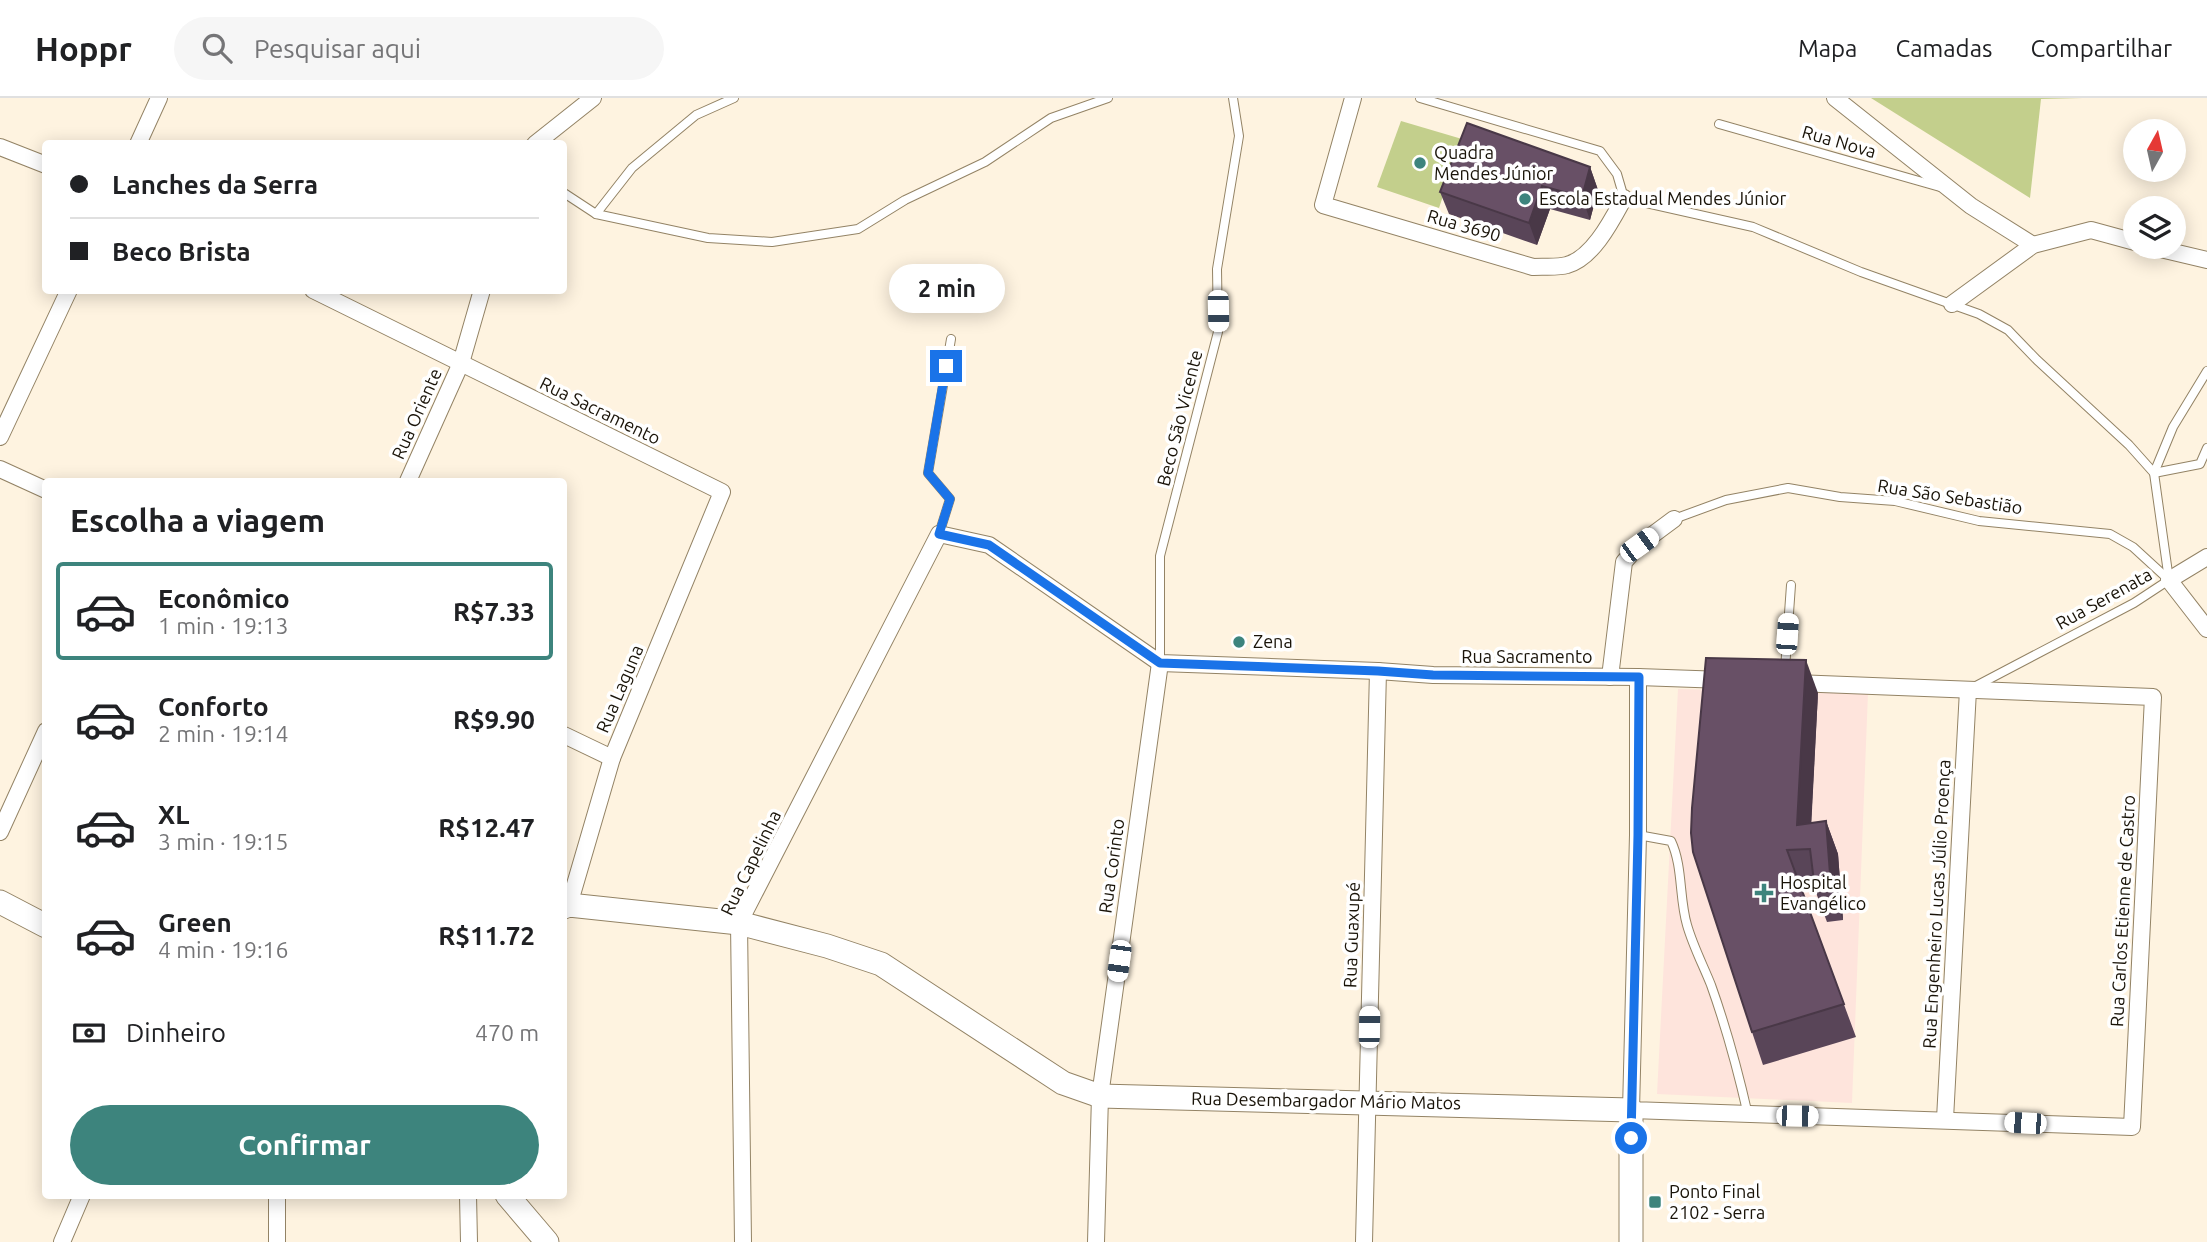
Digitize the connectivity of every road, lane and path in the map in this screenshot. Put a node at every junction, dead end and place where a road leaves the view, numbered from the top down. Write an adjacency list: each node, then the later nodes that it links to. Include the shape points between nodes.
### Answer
1 (159, 98): 10 (street)
2 (593, 98): 11 (street)
3 (734, 98): 17 (lane, via 696,115 632,168)
4 (1108, 98): 17 (lane, via 1051,118 985,162 905,200 858,229 772,242 708,238)
5 (1233, 98): 42 (lane, Beco São Vicente, via 1239,136 1217,269 1218,332 1160,556)
6 (1353, 98): 16 (street, Rua 3690, via 1323,205 1533,267 1567,265 1591,249)
7 (1420, 98): 16 (lane, via 1600,151 1617,174)
8 (1835, 98): 14 (street)
9 (1719, 124): 14 (lane, Rua Nova)
10 (140, 140)
11 (540, 140)
12 (0, 147): 13 (street)
13 (42, 163)
14 (1950, 190): 19 (street)
15 (567, 195): 17 (lane)
16 (1624, 198): 25 (lane, via 1753,227)
17 (596, 214)
18 (2123, 239): 19 (street, via 2091,230)
19 (2033, 245): 25 (street)
20 (2186, 255): 21 (street)
21 (2207, 260)
22 (67, 294): 29 (street)
23 (321, 294): 27 (street, Rua Sacramento)
24 (481, 294): 27 (street, Rua Oriente)
25 (1952, 304): 32 (lane, via 2008,330)
26 (951, 339): 37 (lane, via 928,473 950,499)
27 (461, 363): 33 (street, Rua Oriente); 35 (street, Rua Sacramento)
28 (2207, 371): 32 (lane, via 2173,427)
29 (0, 437)
30 (2207, 448): 32 (lane, via 2200,464)
31 (0, 469): 34 (street)
32 (2154, 473): 39 (lane, Rua Serenata)
33 (409, 478)
34 (42, 488)
35 (722, 492): 51 (street, Rua Laguna)
36 (1674, 519): 39 (lane, Rua São Sebastião, via 1726,500 1788,488 1840,498 1895,501 1979,521 2110,534 2133,547); 44 (street, via 1623,562)
37 (939, 534): 42 (street, via 989,545); 57 (street, Rua Capelinha)
38 (2207, 557): 39 (street)
39 (2169, 580): 41 (street); 48 (lane, Rua Serenata)
40 (1791, 585): 47 (lane)
41 (2207, 629)
42 (1160, 663): 43 (street, Rua Sacramento); 59 (street, Rua Corinto)
43 (1378, 671): 44 (street, Rua Sacramento); 60 (street, Rua Guaxupé)
44 (1609, 677): 45 (street, Rua Sacramento)
45 (1639, 677): 46 (street, Rua Sacramento); 53 (street)
46 (1744, 681)
47 (1777, 682): 48 (street)
48 (1968, 690): 63 (street, Rua Engenheiro Lucas Júlio Proença); 64 (street, Rua Carlos Etienne de Castro, via 2152,697)
49 (567, 736): 51 (street)
50 (42, 740): 52 (street)
51 (612, 758): 55 (street, Rua Laguna)
52 (0, 832)
53 (1638, 835): 61 (street); 62 (lane, via 1671,841 1676,853 1687,926 1736,1063)
54 (0, 902): 58 (street)
55 (567, 903)
56 (567, 906): 57 (street, Rua Desembargador Mário Matos)
57 (740, 923): 59 (street, Rua Desembargador Mário Matos, via 881,964 1063,1083); 73 (street, Rua Capelinha)
58 (42, 924)
59 (1100, 1096): 60 (street, Rua Desembargador Mário Matos); 74 (street, Rua Corinto)
60 (1366, 1102): 61 (street, Rua Desembargador Mário Matos); 75 (street, Rua Guaxupé)
61 (1631, 1110): 62 (street, Rua Desembargador Mário Matos); 76 (street)
62 (1748, 1115): 63 (street, Rua Desembargador Mário Matos)
63 (1945, 1119): 64 (street, Rua Desembargador Mário Matos)
64 (2132, 1127)
65 (80, 1199): 69 (street)
66 (277, 1199): 70 (street)
67 (468, 1199): 71 (street)
68 (510, 1199): 72 (street)
69 (62, 1242)
70 (277, 1242)
71 (469, 1242)
72 (547, 1242)
73 (743, 1242)
74 (1096, 1242)
75 (1364, 1242)
76 (1631, 1242)

